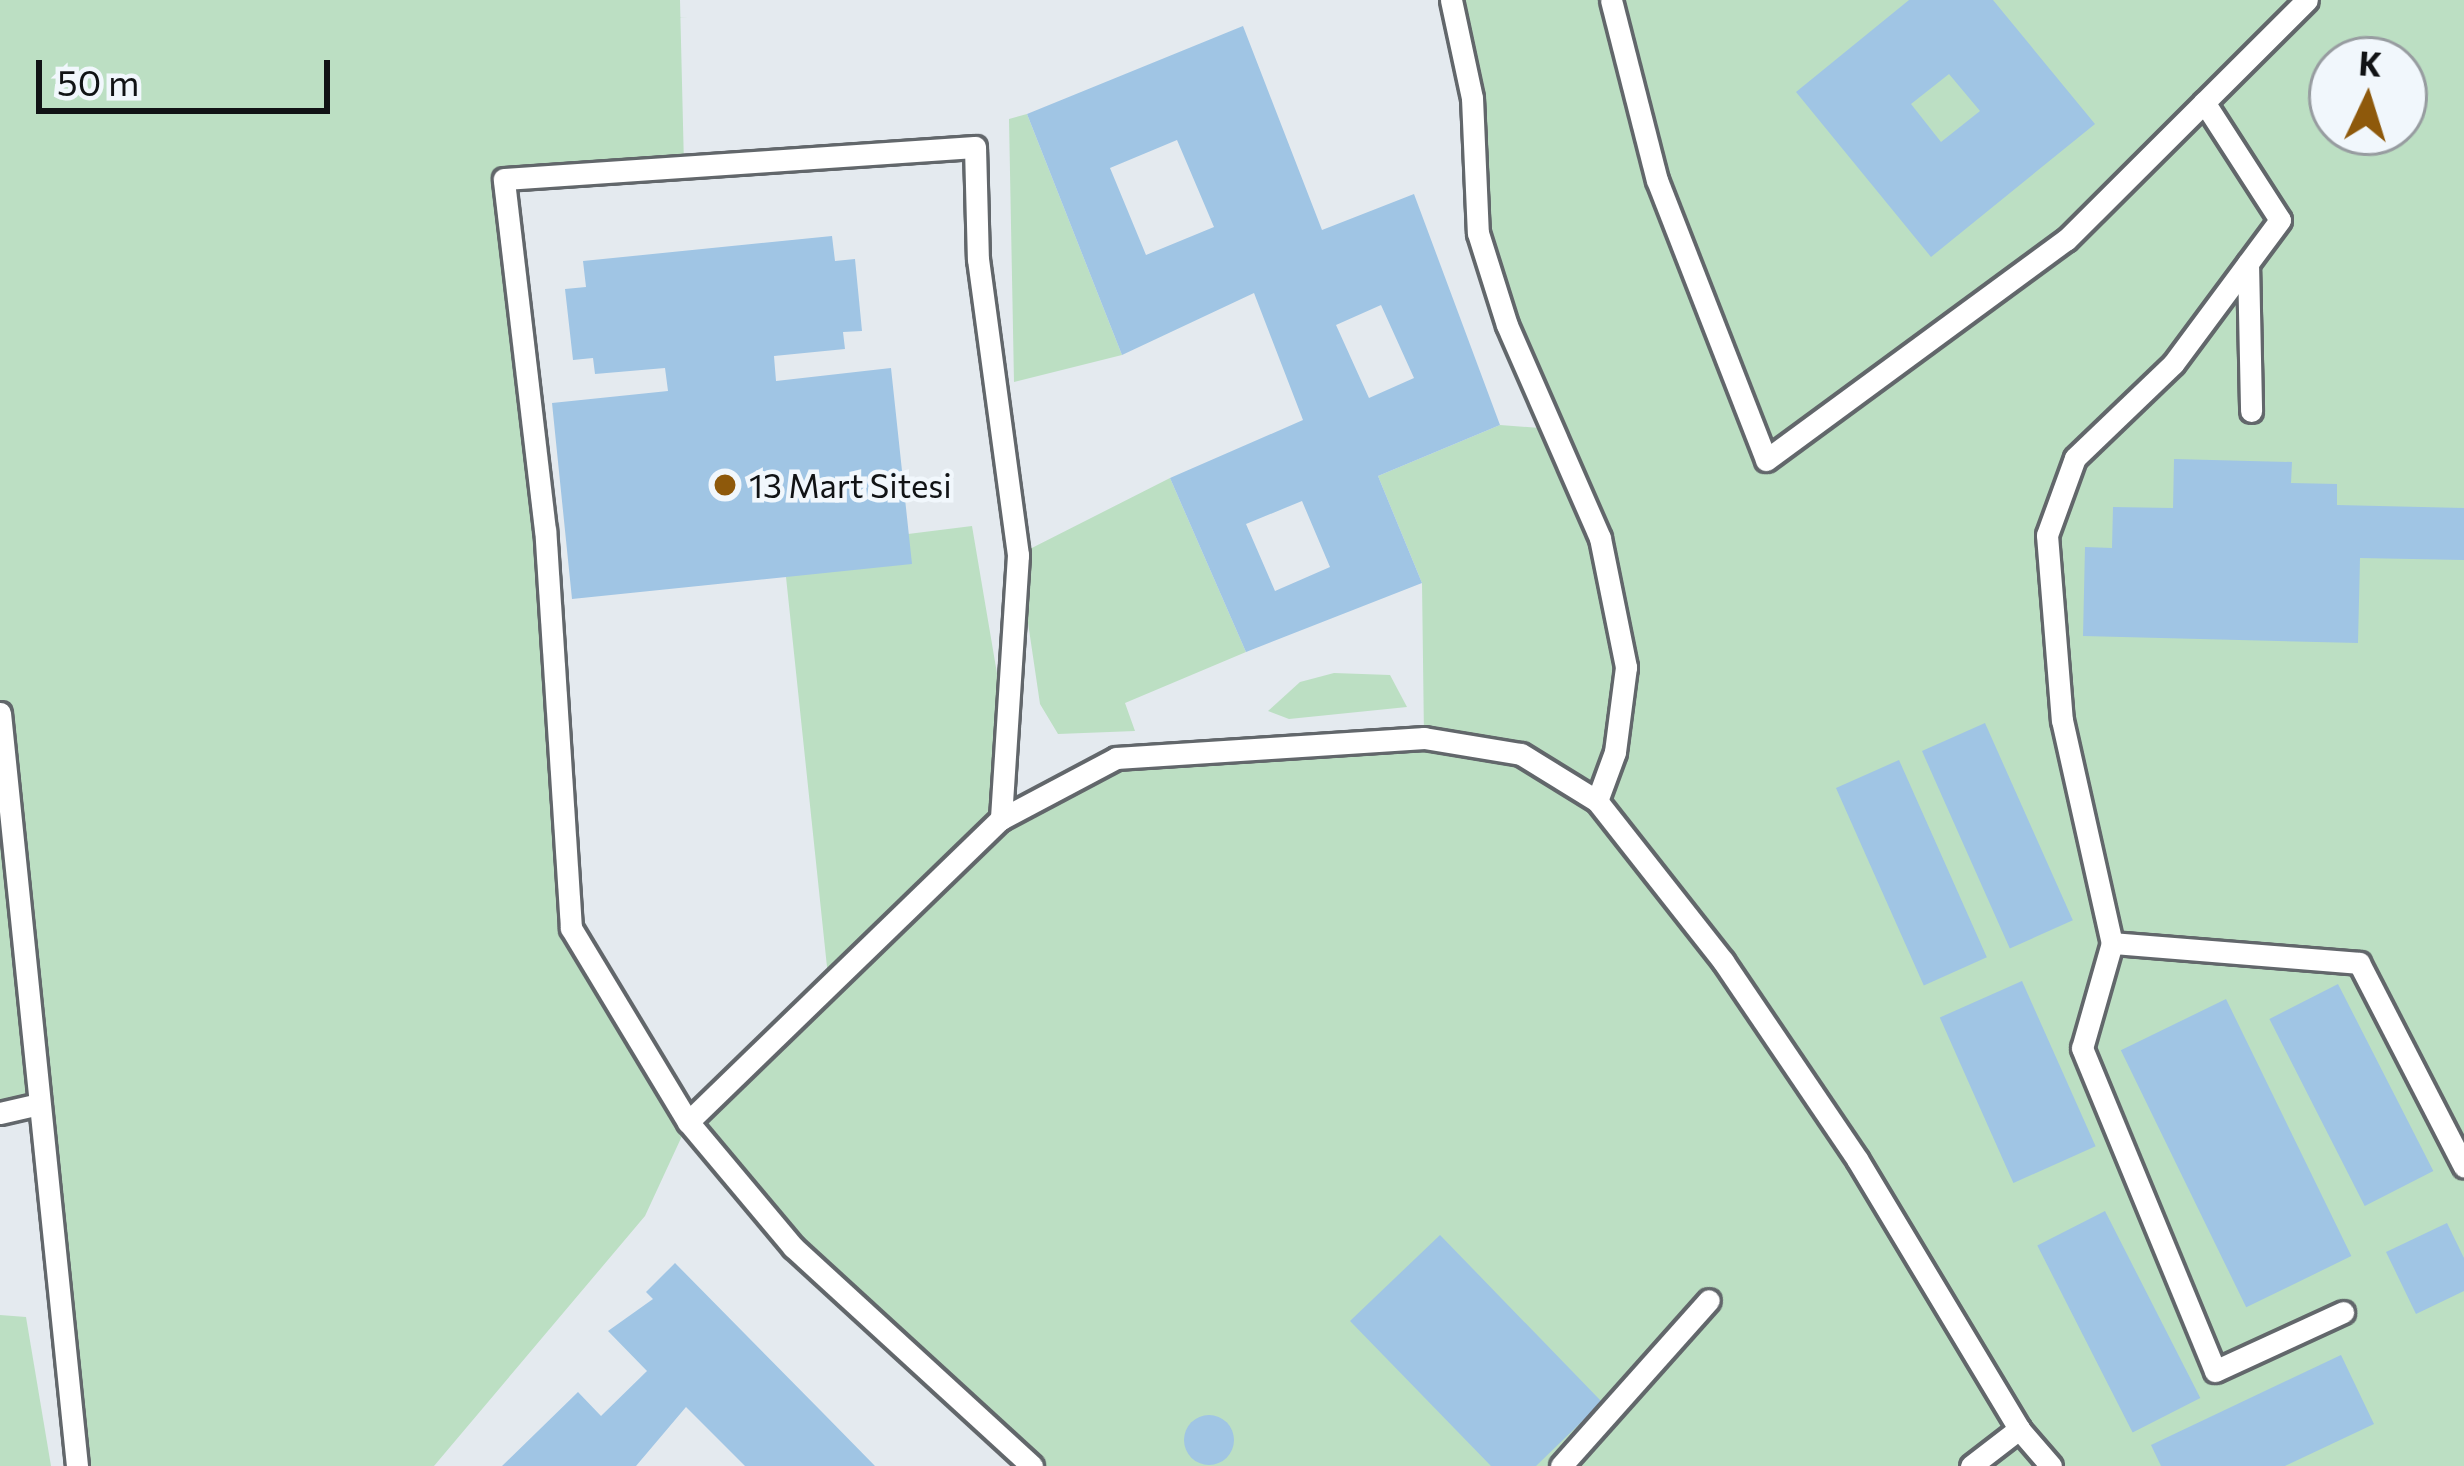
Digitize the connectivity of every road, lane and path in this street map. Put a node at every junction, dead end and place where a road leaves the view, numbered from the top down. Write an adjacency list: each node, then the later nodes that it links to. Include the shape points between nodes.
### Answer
1 (1451, 0): 8 (lane, via 1472,98 1478,233 1507,326 1600,538 1626,667 1615,752)
2 (1612, 0): 4 (lane, via 1657,180 1766,460 2066,239)
3 (2307, 0): 4 (lane)
4 (2204, 102): 5 (lane, via 2281,220)
5 (2248, 263): 6 (lane); 10 (lane, via 2173,364 2075,458 2047,535 2062,720)
6 (2251, 411)
7 (0, 713): 11 (lane)
8 (1597, 801): 9 (lane, via 1521,754 1424,738 1116,758); 17 (lane, via 1723,961 1844,1139)
9 (1001, 819): 13 (lane); 13 (lane, via 1018,555 978,259 975,147 504,178 545,530 571,928)
10 (2111, 944): 14 (lane, via 2360,963); 16 (lane, via 2082,1048 2215,1371)
11 (39, 1104): 12 (lane); 18 (lane)
12 (0, 1113)
13 (688, 1122): 19 (lane, via 793,1246)
14 (2464, 1166)
15 (1709, 1300): 20 (lane)
16 (2343, 1312)
17 (2019, 1429): 21 (lane); 22 (lane)
18 (77, 1466)
19 (1032, 1466)
20 (1561, 1466)
21 (1971, 1466)
22 (2050, 1466)

